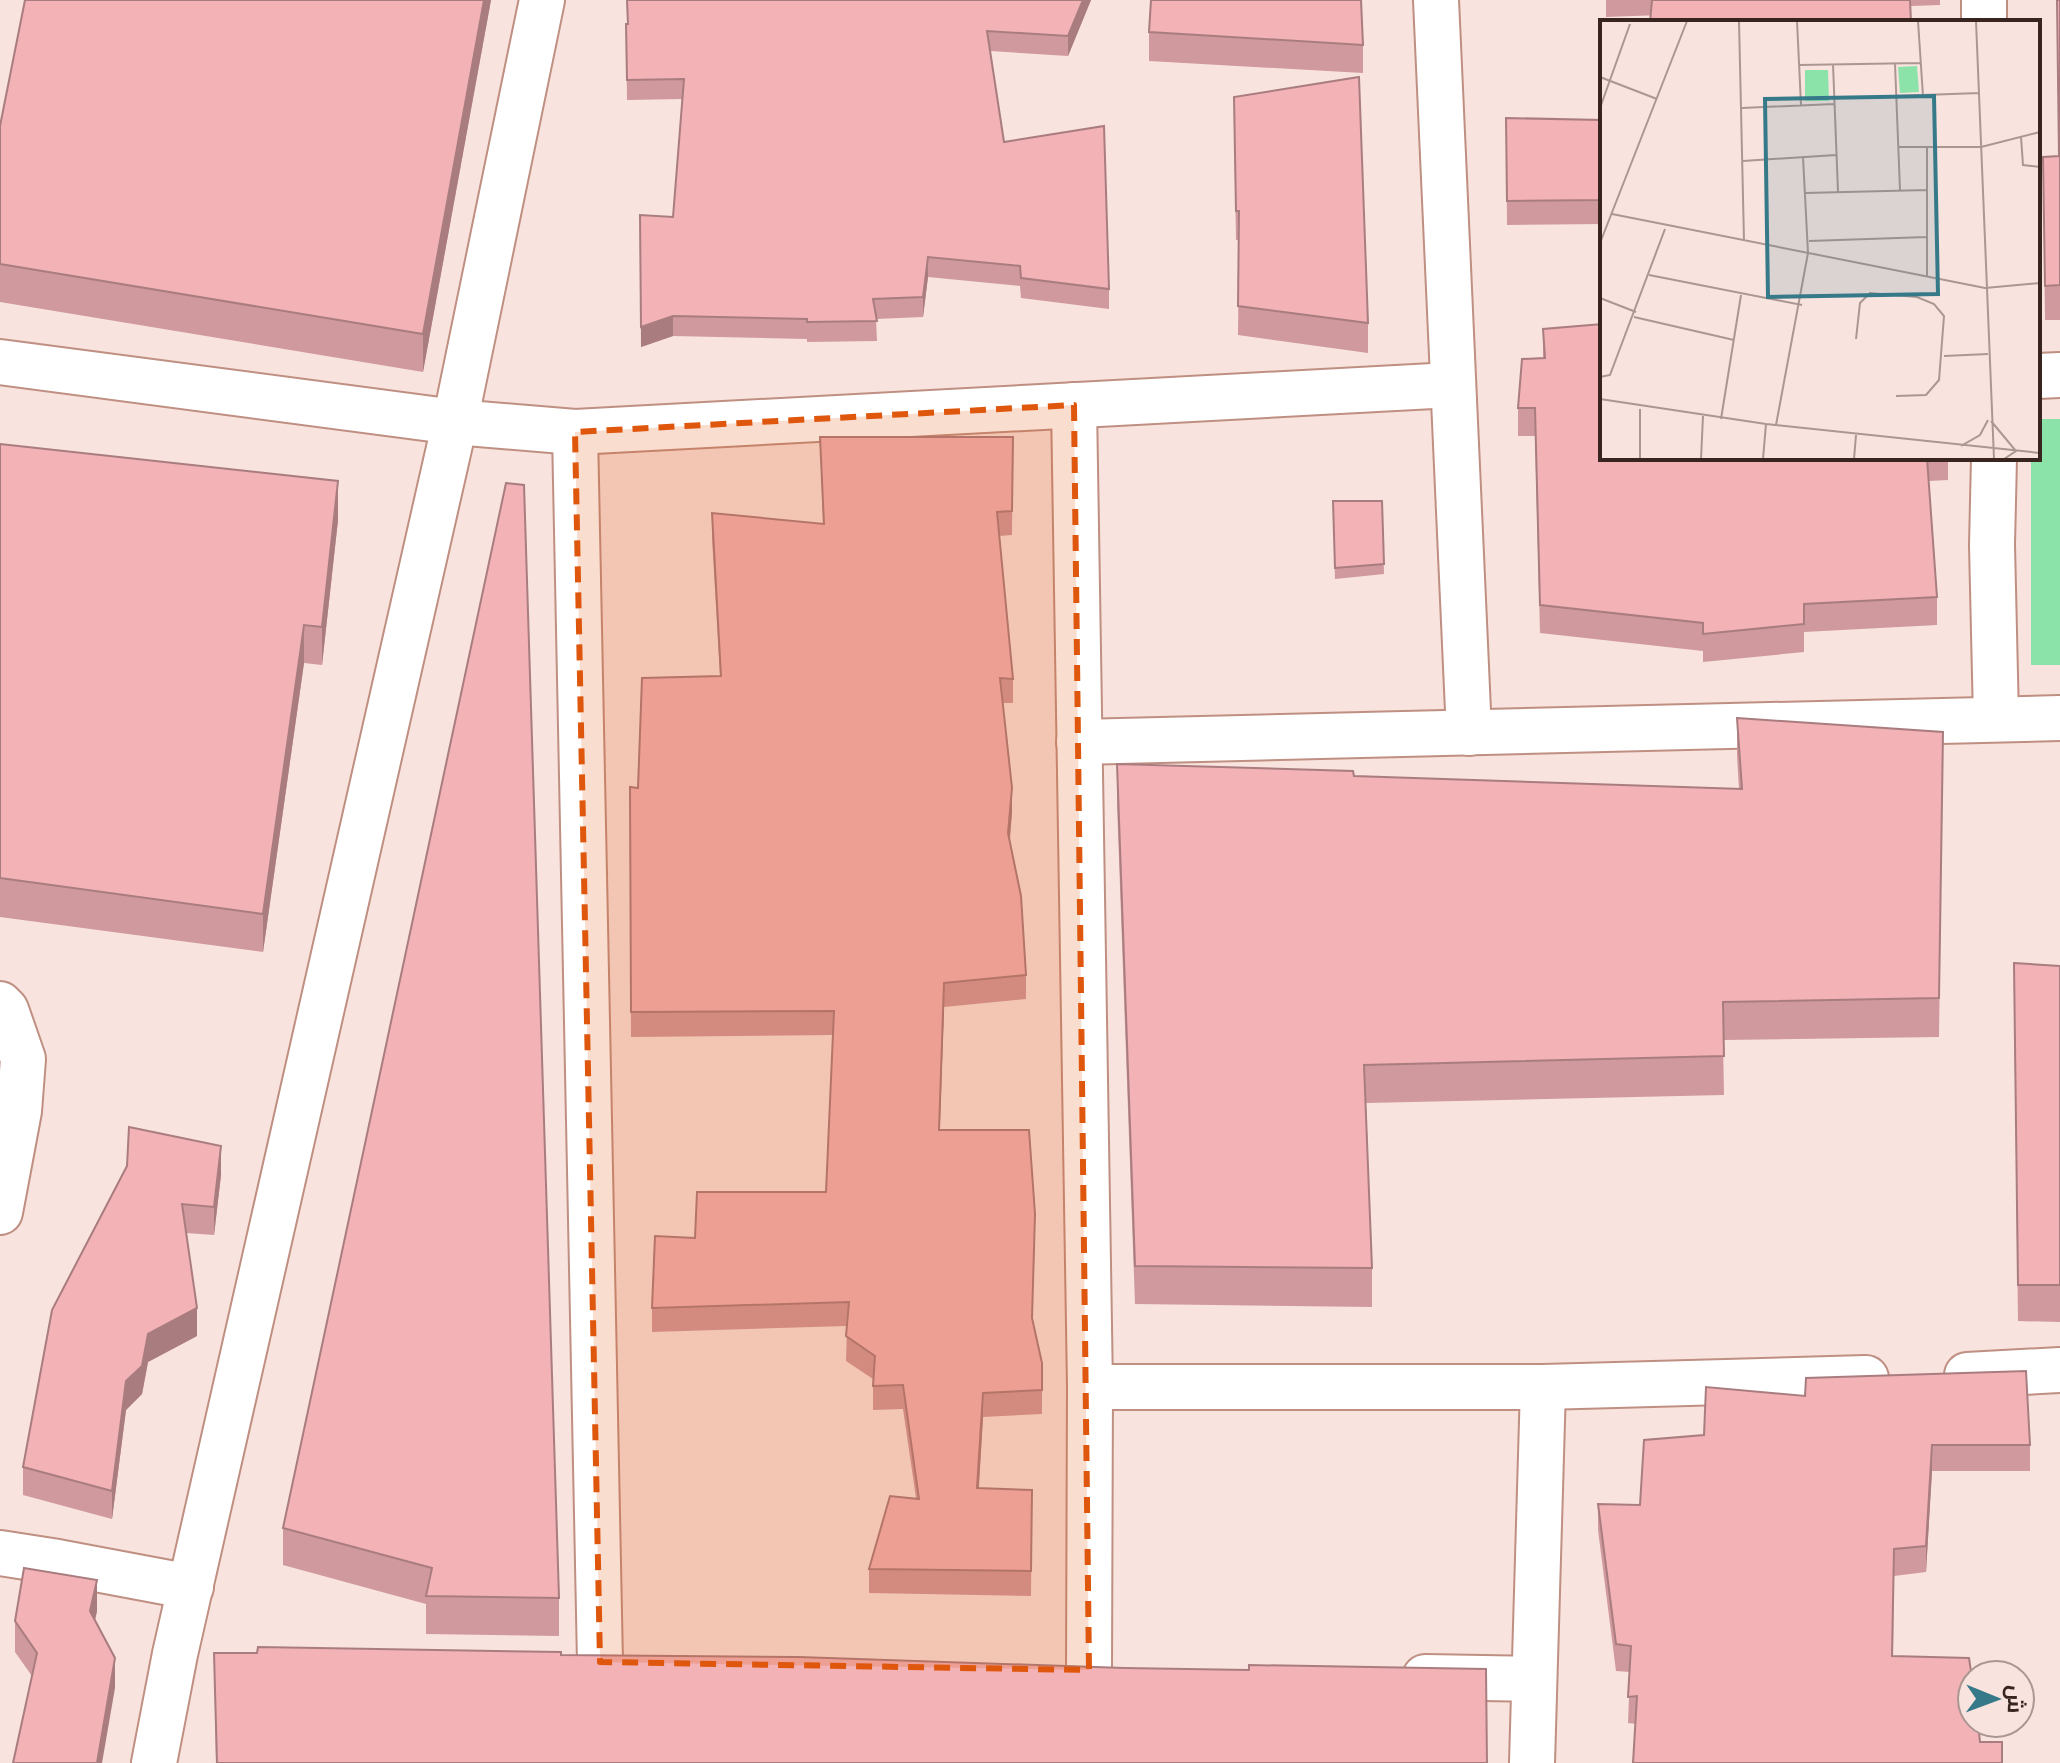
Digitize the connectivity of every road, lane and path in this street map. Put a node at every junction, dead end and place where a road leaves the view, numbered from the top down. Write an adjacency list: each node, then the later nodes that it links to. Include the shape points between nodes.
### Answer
1 (542, 0): 8 (street)
2 (1436, 0): 6 (street)
3 (0, 362): 8 (street)
4 (2060, 375): 5 (street)
5 (2040, 376)
6 (1452, 385): 7 (street); 13 (street)
7 (1074, 405): 9 (street); 14 (street)
8 (455, 422): 9 (street); 21 (street)
9 (575, 432): 22 (street)
10 (1994, 460): 12 (street)
11 (2060, 718): 12 (street)
12 (1996, 719): 13 (street)
13 (1469, 733): 14 (street)
14 (1079, 742): 18 (street)
15 (0, 1004): 16 (street, via 23,1059)
16 (0, 1212)
17 (2060, 1370): 19 (street)
18 (1090, 1387): 19 (street); 23 (street)
19 (1543, 1387): 25 (street)
20 (0, 1553): 21 (street)
21 (191, 1587): 26 (street, via 191,1655)
22 (600, 1662)
23 (1089, 1670)
24 (1391, 1676): 25 (street)
25 (1534, 1679): 27 (street)
26 (154, 1763)
27 (1532, 1763)

